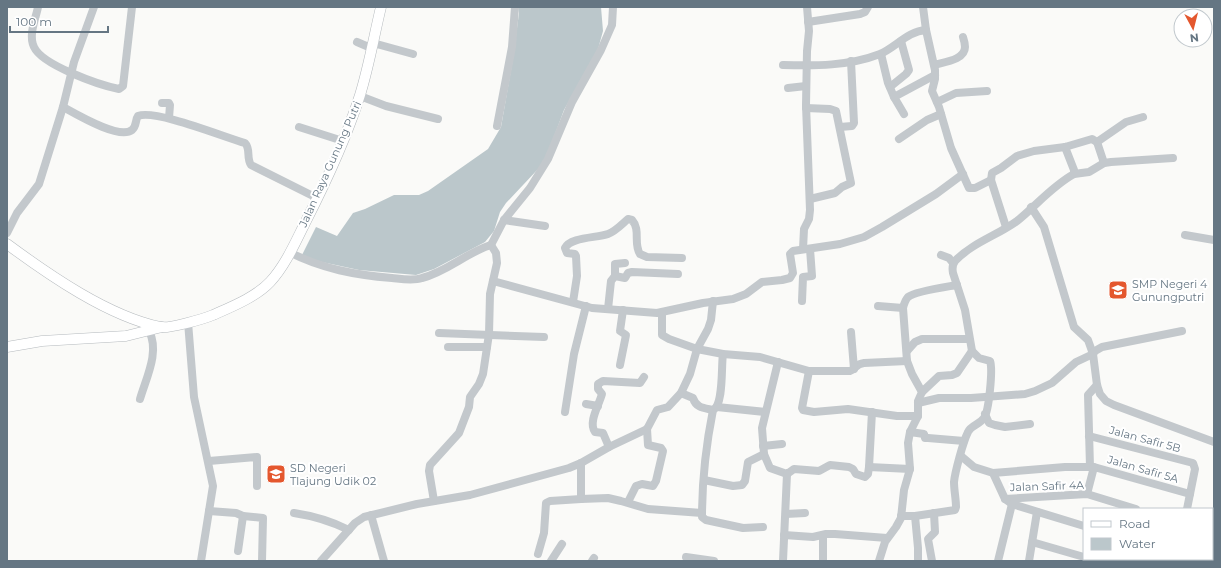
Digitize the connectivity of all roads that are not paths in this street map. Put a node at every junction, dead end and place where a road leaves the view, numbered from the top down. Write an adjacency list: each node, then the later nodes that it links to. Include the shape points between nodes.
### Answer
1 (38, 7): 23 (street, via 33,26 33,46 40,56)
2 (94, 7): 23 (street)
3 (132, 7): 23 (street, via 122,88 103,85)
4 (381, 7): 16 (main road, Jalan Raya Gunung Putri)
5 (515, 7): 40 (street, via 512,47)
6 (613, 7): 55 (street, via 612,25 570,107 548,159 530,188)
7 (807, 7): 11 (street)
8 (868, 7): 10 (street, via 863,13)
9 (922, 7): 12 (street)
10 (854, 11): 11 (street)
11 (808, 22): 22 (street)
12 (926, 30): 14 (street); 21 (street)
13 (963, 37): 21 (street, via 963,54)
14 (901, 41): 18 (street); 26 (street, via 909,70)
15 (357, 42): 16 (street)
16 (372, 45): 17 (street); 29 (main road, Jalan Raya Gunung Putri)
17 (413, 54)
18 (881, 54): 19 (street); 26 (street)
19 (851, 61): 22 (street); 42 (street, via 854,123 852,126)
20 (783, 65): 22 (street)
21 (934, 65): 24 (street)
22 (807, 66): 25 (street)
23 (72, 73): 33 (street)
24 (935, 75): 30 (street); 31 (street, via 932,91)
25 (806, 86): 27 (street); 34 (street)
26 (890, 87): 30 (street)
27 (788, 88)
28 (987, 91): 31 (street, via 956,94)
29 (360, 96): 39 (street, via 386,106); 44 (main road, Jalan Raya Gunung Putri)
30 (894, 97): 35 (street)
31 (937, 102): 36 (street)
32 (162, 103): 38 (street, via 170,105)
33 (63, 107): 38 (street, via 119,132 133,129 140,115); 58 (street, via 39,184 17,213)
34 (806, 108): 42 (street, via 834,110); 53 (street)
35 (904, 114)
36 (941, 114): 43 (street, via 926,120); 49 (street, via 951,148)
37 (1144, 117): 45 (street, via 1126,122)
38 (169, 118): 52 (street, via 245,143 251,165)
39 (438, 119)
40 (497, 126)
41 (299, 127): 44 (street)
42 (840, 127): 53 (street, via 852,183 835,193)
43 (899, 139)
44 (342, 141): 52 (main road, Jalan Raya Gunung Putri)
45 (1097, 142): 46 (street, via 1092,139); 48 (street)
46 (1065, 147): 50 (street); 51 (street, via 1017,156 992,173)
47 (1173, 158): 48 (street)
48 (1104, 163): 50 (street, via 1089,172)
49 (963, 174): 51 (street, via 972,189); 63 (street, via 936,194 872,233 847,243)
50 (1074, 174): 54 (street)
51 (991, 180): 57 (street)
52 (318, 198): 64 (main road, Jalan Raya Gunung Putri)
53 (810, 199): 63 (street, via 810,214 804,229)
54 (1031, 208): 57 (street); 98 (street, via 1044,227 1074,327 1088,340)
55 (504, 220): 56 (street); 62 (street)
56 (545, 226)
57 (1006, 227): 67 (street)
58 (7, 233)
59 (1186, 235): 60 (street)
60 (1214, 240)
61 (7, 244): 83 (main road, Jalan Raya Gunung Putri, via 90,298 120,313)
62 (491, 245): 64 (street, via 429,276 407,280 357,275 313,263); 71 (street, via 497,258)
63 (807, 249): 73 (street, via 791,252 793,273 790,278 765,281 737,298); 74 (street, via 812,276 802,277)
64 (289, 252): 82 (main road, Jalan Raya Gunung Putri, via 280,271 258,292 204,319)
65 (941, 255): 67 (street)
66 (682, 258): 75 (street, via 647,257 640,254 637,248 637,226 628,219 610,233 570,243 565,248 567,253 576,256)
67 (953, 263): 72 (street)
68 (625, 264): 70 (street, via 615,264)
69 (678, 274): 70 (street, via 632,272 625,278)
70 (615, 276): 79 (street, via 611,281)
71 (493, 281): 75 (street); 88 (street, via 489,303)
72 (957, 285): 78 (street, via 911,295); 90 (street, via 965,310)
73 (713, 301): 81 (street); 94 (street, via 708,329)
74 (802, 301)
75 (574, 302): 76 (street)
76 (586, 306): 79 (street); 114 (street, via 574,354)
77 (878, 306): 78 (street)
78 (903, 308): 96 (street)
79 (608, 309): 80 (street)
80 (623, 310): 81 (street); 101 (street, via 620,331 626,336)
81 (662, 313): 94 (street, via 662,335)
82 (188, 322): 83 (main road, Jalan Raya Gunung Putri); 129 (street, via 196,411)
83 (162, 327): 84 (main road)
84 (149, 331): 91 (main road, via 126,336 42,341); 109 (street, via 153,342 153,355)
85 (1182, 331): 98 (street, via 1102,347)
86 (851, 332): 102 (street)
87 (439, 333): 88 (street)
88 (489, 334): 89 (street); 93 (street)
89 (544, 337)
90 (969, 339): 95 (street); 96 (street, via 922,338)
91 (7, 347)
92 (448, 347): 93 (street)
93 (487, 347): 141 (street, via 481,380 470,397 461,429 430,465)
94 (697, 349): 97 (street); 107 (street)
95 (972, 350): 106 (street, via 957,373 939,376); 108 (street, via 977,357 991,363)
96 (907, 351): 99 (street)
97 (723, 354): 100 (street, via 753,356); 113 (street, via 722,377)
98 (1093, 354): 105 (street); 108 (street, via 1076,362 1052,383 1035,391)
99 (907, 361): 102 (street, via 857,364); 106 (street)
100 (778, 362): 103 (street); 115 (street)
101 (620, 365)
102 (854, 369): 103 (street)
103 (809, 371): 116 (street, via 803,410 814,412 846,409)
104 (644, 377): 112 (street, via 640,383 601,381 598,391 602,394)
105 (1097, 385): 122 (street, via 1088,395); 124 (street, via 1100,394 1114,405)
106 (922, 392): 110 (street)
107 (681, 393): 113 (street, via 693,398 694,404); 120 (street, via 668,408 657,410)
108 (989, 396): 110 (street, via 939,398); 117 (street)
109 (140, 399)
110 (918, 403): 118 (street)
111 (586, 404): 112 (street)
112 (598, 406): 126 (street, via 593,420 593,430 603,433)
113 (715, 408): 115 (street); 136 (street, via 707,442)
114 (565, 412)
115 (765, 412): 127 (street, via 762,428)
116 (872, 412): 118 (street); 131 (street)
117 (986, 414): 119 (street, via 989,423 995,425 1005,427); 123 (street, via 968,431)
118 (918, 416): 121 (street)
119 (1030, 424)
120 (647, 429): 126 (street); 142 (street, via 648,445 663,450 656,481 653,486 638,485)
121 (910, 432): 123 (street, via 924,434 926,438); 133 (street)
122 (1089, 436): 132 (street); 139 (street, Jalan Safir 5B, via 1190,462 1194,465)
123 (964, 441): 128 (street)
124 (1214, 442)
125 (782, 444): 127 (street)
126 (609, 447): 130 (street)
127 (763, 450): 135 (street, via 770,468); 136 (street, via 748,462 742,485 733,486)
128 (960, 456): 134 (street, via 974,466); 151 (street, via 954,481 955,510)
129 (208, 461): 137 (street, via 257,457); 146 (street, via 213,486)
130 (582, 464): 140 (street); 141 (street, via 484,492)
131 (869, 467): 133 (street); 135 (street, via 865,477 856,474 849,467 832,465 819,471 794,469)
132 (1092, 467): 134 (street, Jalan Safir 5A); 138 (street); 139 (street, Jalan Safir 5A)
133 (910, 469): 155 (street)
134 (993, 473): 143 (street)
135 (787, 474): 152 (street)
136 (704, 480): 149 (street)
137 (257, 486)
138 (1087, 494): 143 (street, Jalan Safir 4A); 144 (street, Jalan Safir 4A)
139 (1190, 494): 145 (street)
140 (581, 499): 142 (street, via 608,498); 166 (street, via 546,503 544,533)
141 (434, 501): 153 (street)
142 (628, 502): 149 (street, via 648,509)
143 (1008, 502): 147 (street); 180 (street)
144 (1133, 508)
145 (1187, 508)
146 (209, 511): 154 (street); 169 (street)
147 (1037, 512): 157 (street); 163 (street)
148 (294, 513): 159 (street, via 329,521)
149 (702, 513): 158 (street, via 706,520 743,528)
150 (805, 513): 152 (street)
151 (934, 513): 156 (street); 179 (street, via 935,532 928,539)
152 (786, 514): 160 (street)
153 (371, 515): 159 (street, via 362,518); 172 (street)
154 (243, 516): 165 (street); 170 (street, via 263,518)
155 (901, 516): 156 (street); 162 (street)
156 (915, 516): 178 (street)
157 (1083, 526)
158 (763, 527)
159 (349, 530): 171 (street)
160 (784, 535): 161 (street); 175 (street)
161 (823, 535): 162 (street); 176 (street)
162 (888, 538): 177 (street)
163 (1032, 542): 167 (street); 181 (street)
164 (562, 544): 173 (street)
165 (238, 551)
166 (538, 554)
167 (1083, 557)
168 (686, 558): 174 (street)
169 (201, 561)
170 (262, 561)
171 (321, 561)
172 (384, 561)
173 (551, 561)
174 (714, 561)
175 (783, 561)
176 (823, 561)
177 (879, 561)
178 (918, 561)
179 (932, 561)
180 (998, 561)
181 (1029, 561)

